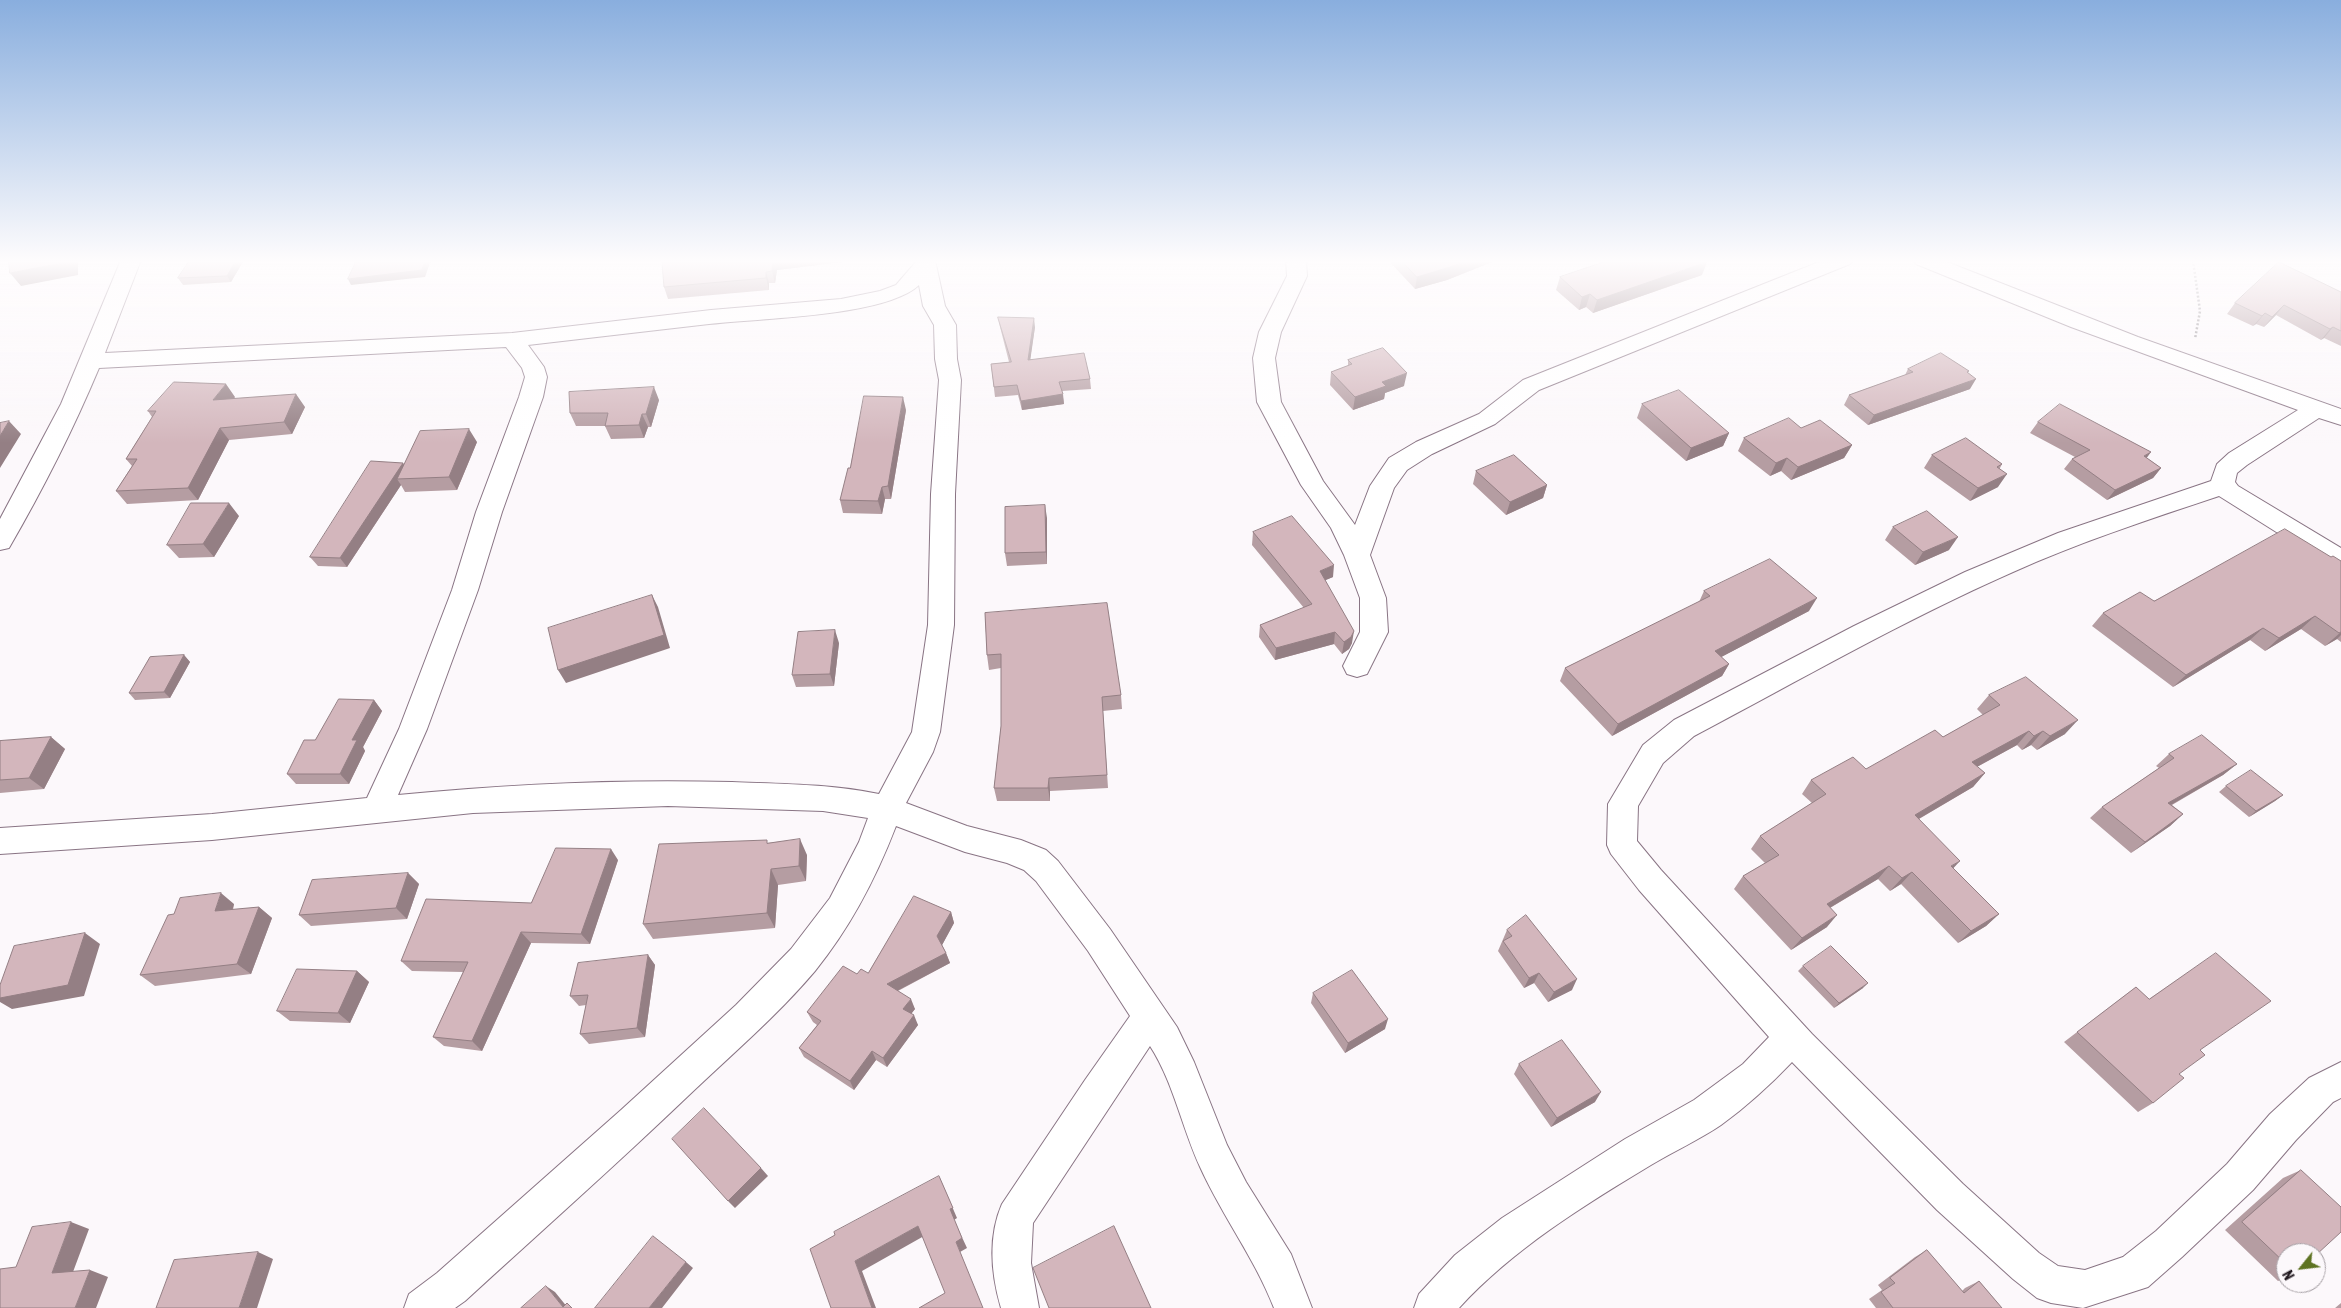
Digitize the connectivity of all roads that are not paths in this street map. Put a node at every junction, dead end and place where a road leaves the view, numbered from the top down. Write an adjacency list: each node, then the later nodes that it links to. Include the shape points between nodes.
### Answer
1 (107, 321): 8 (street)
2 (676, 321): 7 (street)
3 (943, 321): 16 (street, via 950,380 943,494 941,625 935,682 926,732)
4 (1275, 321): 13 (street, via 1264,358 1269,402 1312,485 1342,524)
5 (1691, 321): 13 (street, via 1532,385 1487,419 1424,448 1398,464 1382,486)
6 (2078, 321): 9 (street, via 2186,364)
7 (512, 340): 8 (street); 17 (street, via 533,367 536,377 531,397 413,729)
8 (92, 361): 12 (street, via 31,488)
9 (2316, 409): 10 (street); 11 (street, via 2238,459 2226,470)
10 (2341, 417)
11 (2225, 485): 14 (street, via 2229,492); 20 (street, via 2092,530 1973,579 1684,728 1653,754 1623,804 1622,845)
12 (0, 541)
13 (1358, 555): 15 (street, via 1373,598 1374,632)
14 (2341, 560)
15 (1357, 666)
16 (887, 809): 17 (street, via 823,798 668,793 473,800); 19 (street, via 965,839 1028,856 1041,865 1100,940); 23 (street, via 852,888 803,960 634,1123 451,1287)
17 (376, 811): 18 (street, via 212,828)
18 (0, 841)
19 (1150, 1017): 24 (street, via 1016,1218 1011,1258); 25 (street, via 1182,1074 1217,1163 1277,1268)
20 (1792, 1037): 22 (street, via 1983,1228); 26 (street, via 1755,1076 1707,1113 1638,1152 1515,1231 1468,1269)
21 (2341, 1078): 22 (street, via 2321,1090 2283,1127 2240,1177 2134,1273)
22 (2065, 1296)
23 (423, 1308)
24 (1020, 1308)
25 (1293, 1308)
26 (1433, 1308)

